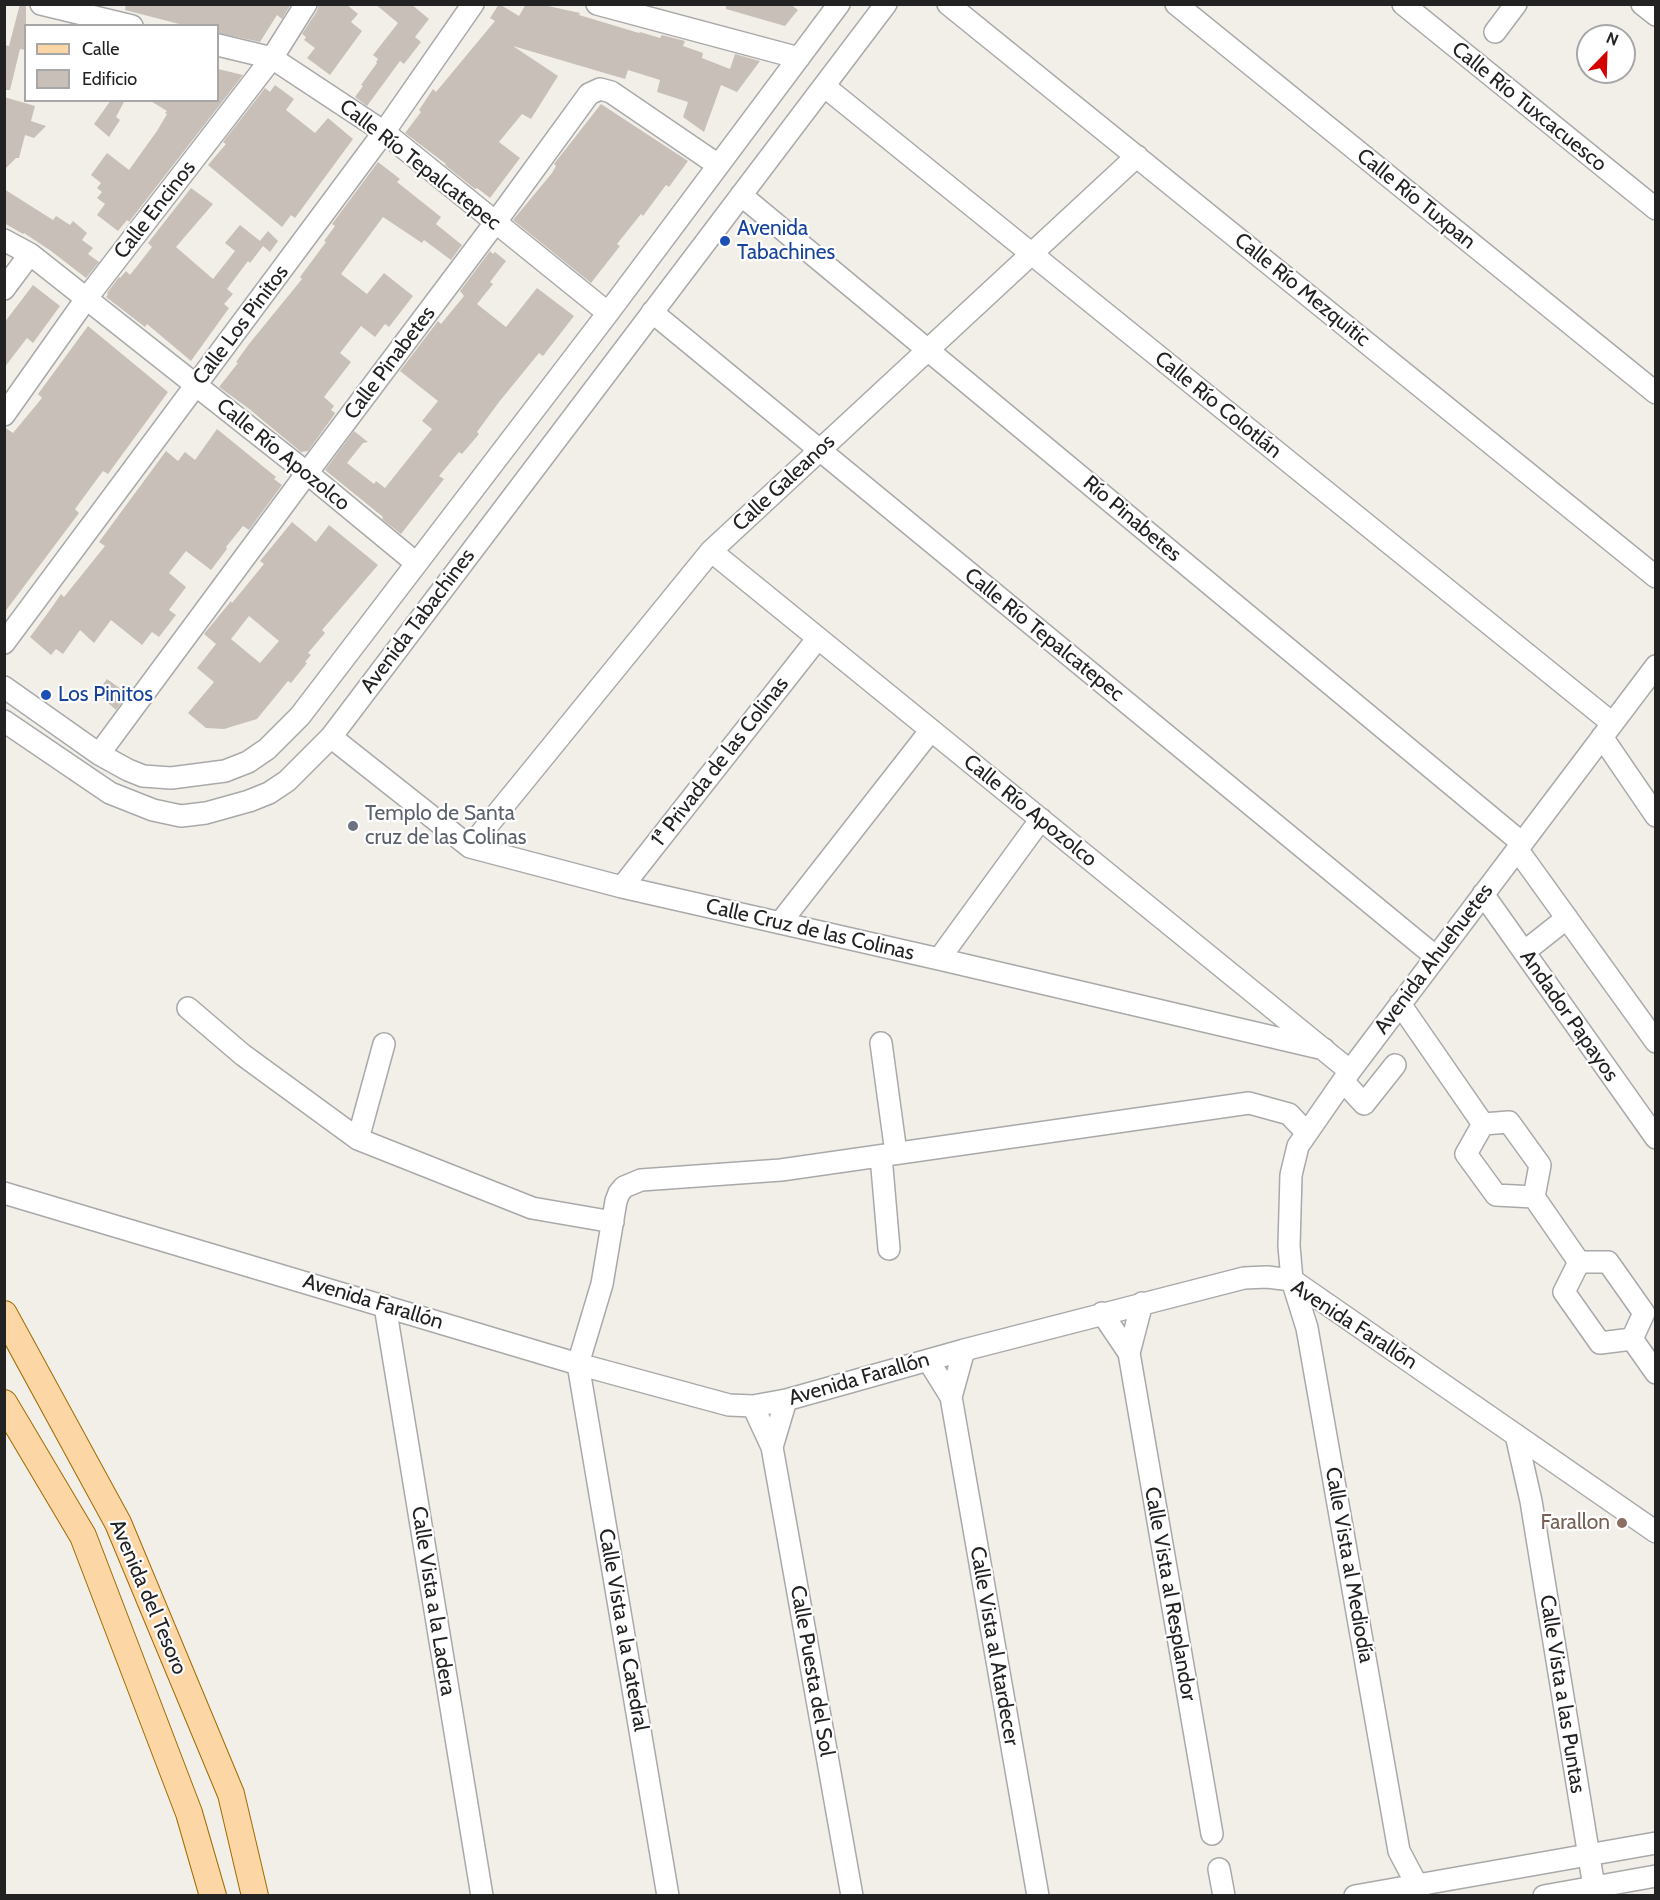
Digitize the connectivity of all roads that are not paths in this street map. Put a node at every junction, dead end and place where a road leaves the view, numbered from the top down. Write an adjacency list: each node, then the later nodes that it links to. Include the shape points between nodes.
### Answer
1 (41, 4): 13 (street)
2 (306, 4): 16 (street, Calle Encinos)
3 (473, 4): 19 (street, Calle Los Pinitos)
4 (597, 4): 17 (street)
5 (839, 4): 17 (street, Avenida Tabachines)
6 (886, 4): 18 (street, Avenida Tabachines)
7 (948, 4): 20 (street, Calle Río Mezquitic)
8 (1176, 4): 34 (street, Calle Río Tuxpan)
9 (1403, 4): 23 (street, Calle Río Tuxcacuesco)
10 (1516, 4): 14 (street)
11 (1642, 4): 12 (street)
12 (1656, 15)
13 (124, 24)
14 (1495, 32)
15 (219, 45): 16 (street, Calle Río Tepalcatepec)
16 (272, 58): 19 (street, Calle Río Tepalcatepec); 29 (street, Calle Encinos)
17 (799, 58): 21 (street, Avenida Tabachines)
18 (824, 86): 22 (street, Avenida Tabachines); 27 (street, Calle Río Colotlán)
19 (384, 132): 24 (street, Calle Río Tepalcatepec); 33 (street, Calle Los Pinitos)
20 (1137, 156): 27 (street, Calle Galeanos); 40 (street, Calle Río Mezquitic)
21 (718, 165): 24 (street, Calle Pinabetes, via 611,92 600,89 589,94); 31 (street, Avenida Tabachines)
22 (741, 195): 30 (street, Avenida Tabachines); 32 (street, Río Pinabetes)
23 (1656, 209)
24 (495, 223): 31 (street, Calle Río Tepalcatepec); 37 (street, Calle Pinabetes)
25 (4, 240): 26 (street, Calle Río Apozolco)
26 (30, 254): 28 (street); 29 (street, Calle Río Apozolco)
27 (1032, 254): 32 (street, Calle Galeanos); 47 (street, Calle Río Colotlán)
28 (4, 289)
29 (86, 299): 33 (street, Calle Río Apozolco); 35 (street, Calle Encinos)
30 (652, 312): 36 (street, Calle Río Tepalcatepec); 48 (street, Avenida Tabachines)
31 (608, 313): 39 (street, Avenida Tabachines)
32 (928, 350): 36 (street, Calle Galeanos); 52 (street, Río Pinabetes)
33 (195, 386): 37 (street, Calle Río Apozolco); 42 (street, Calle Los Pinitos)
34 (1656, 393)
35 (4, 415)
36 (820, 450): 38 (street, Calle Galeanos); 59 (street, Calle Río Tepalcatepec)
37 (307, 474): 39 (street, Calle Río Apozolco); 49 (street, Calle Pinabetes)
38 (711, 551): 41 (street, Calle Río Apozolco); 53 (street, Calle Galeanos)
39 (416, 563): 49 (street, Avenida Tabachines, via 300,716 248,762 225,771 171,778 143,776)
40 (1656, 577)
41 (818, 638): 46 (street, Calle Río Apozolco); 54 (street, 1ª Privada de las Colinas)
42 (4, 643)
43 (1656, 666): 47 (street, Avenida Ahuehuetes)
44 (4, 687): 49 (street, Avenida Tabachines)
45 (4, 721): 48 (street, Avenida Tabachines, via 110,793 181,816 206,813 269,793 287,781)
46 (931, 730): 51 (street, Calle Río Apozolco); 57 (street)
47 (1607, 730): 50 (street, Calle Río Colotlán); 52 (street, Avenida Ahuehuetes)
48 (331, 737): 53 (street, Calle Cruz de las Colinas)
49 (99, 754)
50 (1656, 816)
51 (1041, 819): 60 (street); 66 (street, Calle Río Apozolco)
52 (1520, 846): 55 (street, Avenida Ahuehuetes); 56 (street)
53 (470, 847): 54 (street, Calle Cruz de las Colinas)
54 (622, 887): 57 (street, Calle Cruz de las Colinas)
55 (1483, 894): 58 (street, Andador Papayos); 59 (street, Avenida Ahuehuetes)
56 (1567, 918): 58 (street); 63 (street)
57 (780, 923): 60 (street, Calle Cruz de las Colinas)
58 (1524, 952): 71 (street, Andador Papayos)
59 (1436, 957): 61 (street, Avenida Ahuehuetes)
60 (939, 959): 66 (street, Calle Cruz de las Colinas)
61 (1400, 1004): 68 (street, Avenida Ahuehuetes); 69 (street)
62 (188, 1008): 72 (street, via 243,1055)
63 (1656, 1042)
64 (881, 1043): 73 (street)
65 (384, 1044): 72 (street)
66 (1324, 1049): 68 (street, Calle Río Apozolco)
67 (1395, 1065): 68 (street, Calle Río Apozolco, via 1358,1111)
68 (1346, 1076): 70 (street, Avenida Ahuehuetes)
69 (1483, 1124): 75 (street, via 1509,1122 1540,1165); 75 (street, via 1466,1154 1496,1195)
70 (1307, 1133): 73 (street, via 1289,1114 1249,1103); 79 (street, Avenida Ahuehuetes, via 1291,1175)
71 (1656, 1138)
72 (358, 1139): 76 (street, via 532,1208)
73 (888, 1154): 76 (street, via 781,1170 642,1180 624,1186 619,1193); 77 (street)
74 (4, 1193): 81 (street, Avenida Farallón)
75 (1533, 1197): 78 (street)
76 (614, 1222): 88 (street, via 602,1284)
77 (889, 1249)
78 (1579, 1262): 84 (street, via 1608,1262 1644,1313); 84 (street, via 1564,1292 1600,1343)
79 (1292, 1280): 80 (street, Avenida Farallón, via 1244,1278); 94 (street, Avenida Farallón); 101 (street, Calle Vista al Mediodía, via 1307,1328)
80 (1142, 1303): 82 (street, Avenida Farallón); 86 (street, Calle Vista al Resplandor)
81 (384, 1306): 88 (street, Avenida Farallón); 110 (street, Calle Vista a la Ladera)
82 (1102, 1313): 85 (street, Avenida Farallón); 86 (street, Calle Vista al Resplandor)
83 (4, 1314): 109 (main road, Avenida del Tesoro, via 118,1523 231,1794)
84 (1632, 1339): 89 (street)
85 (964, 1350): 87 (street, Avenida Farallón); 90 (street, Calle Vista al Atardecer)
86 (1128, 1353): 99 (street, Calle Vista al Resplandor)
87 (928, 1360): 90 (street, Calle Vista al Atardecer); 91 (street, Avenida Farallón)
88 (578, 1364): 93 (street, Avenida Farallón, via 711,1401); 111 (street, Calle Vista a la Catedral)
89 (1655, 1371)
90 (951, 1397): 113 (street, Calle Vista al Atardecer)
91 (786, 1400): 93 (street, Avenida Farallón); 95 (street, Calle Puesta del Sol)
92 (4, 1403): 108 (main road, Avenida del Tesoro, via 83,1536 189,1813)
93 (753, 1406): 95 (street, Calle Puesta del Sol)
94 (1516, 1435): 96 (street, Avenida Farallón); 97 (street, Calle Vista a las Puntas)
95 (772, 1447): 112 (street, Calle Puesta del Sol)
96 (1550, 1459): 97 (street); 98 (street, Avenida Farallón)
97 (1531, 1501): 102 (street, Calle Vista a las Puntas)
98 (1656, 1532)
99 (1212, 1834)
100 (1656, 1843): 102 (street)
101 (1400, 1851): 106 (street, Calle Vista al Mediodía); 107 (street, Calle Vista al Mediodía)
102 (1588, 1855): 105 (street, Calle Vista a las Puntas); 106 (street)
103 (1219, 1869): 114 (street)
104 (1656, 1876): 105 (street)
105 (1593, 1887): 116 (street)
106 (1418, 1890): 107 (street)
107 (1391, 1892): 115 (street)
108 (213, 1896)
109 (255, 1896)
110 (482, 1896)
111 (668, 1896)
112 (852, 1896)
113 (1038, 1896)
114 (1224, 1896)
115 (1355, 1896)
116 (1544, 1896)

